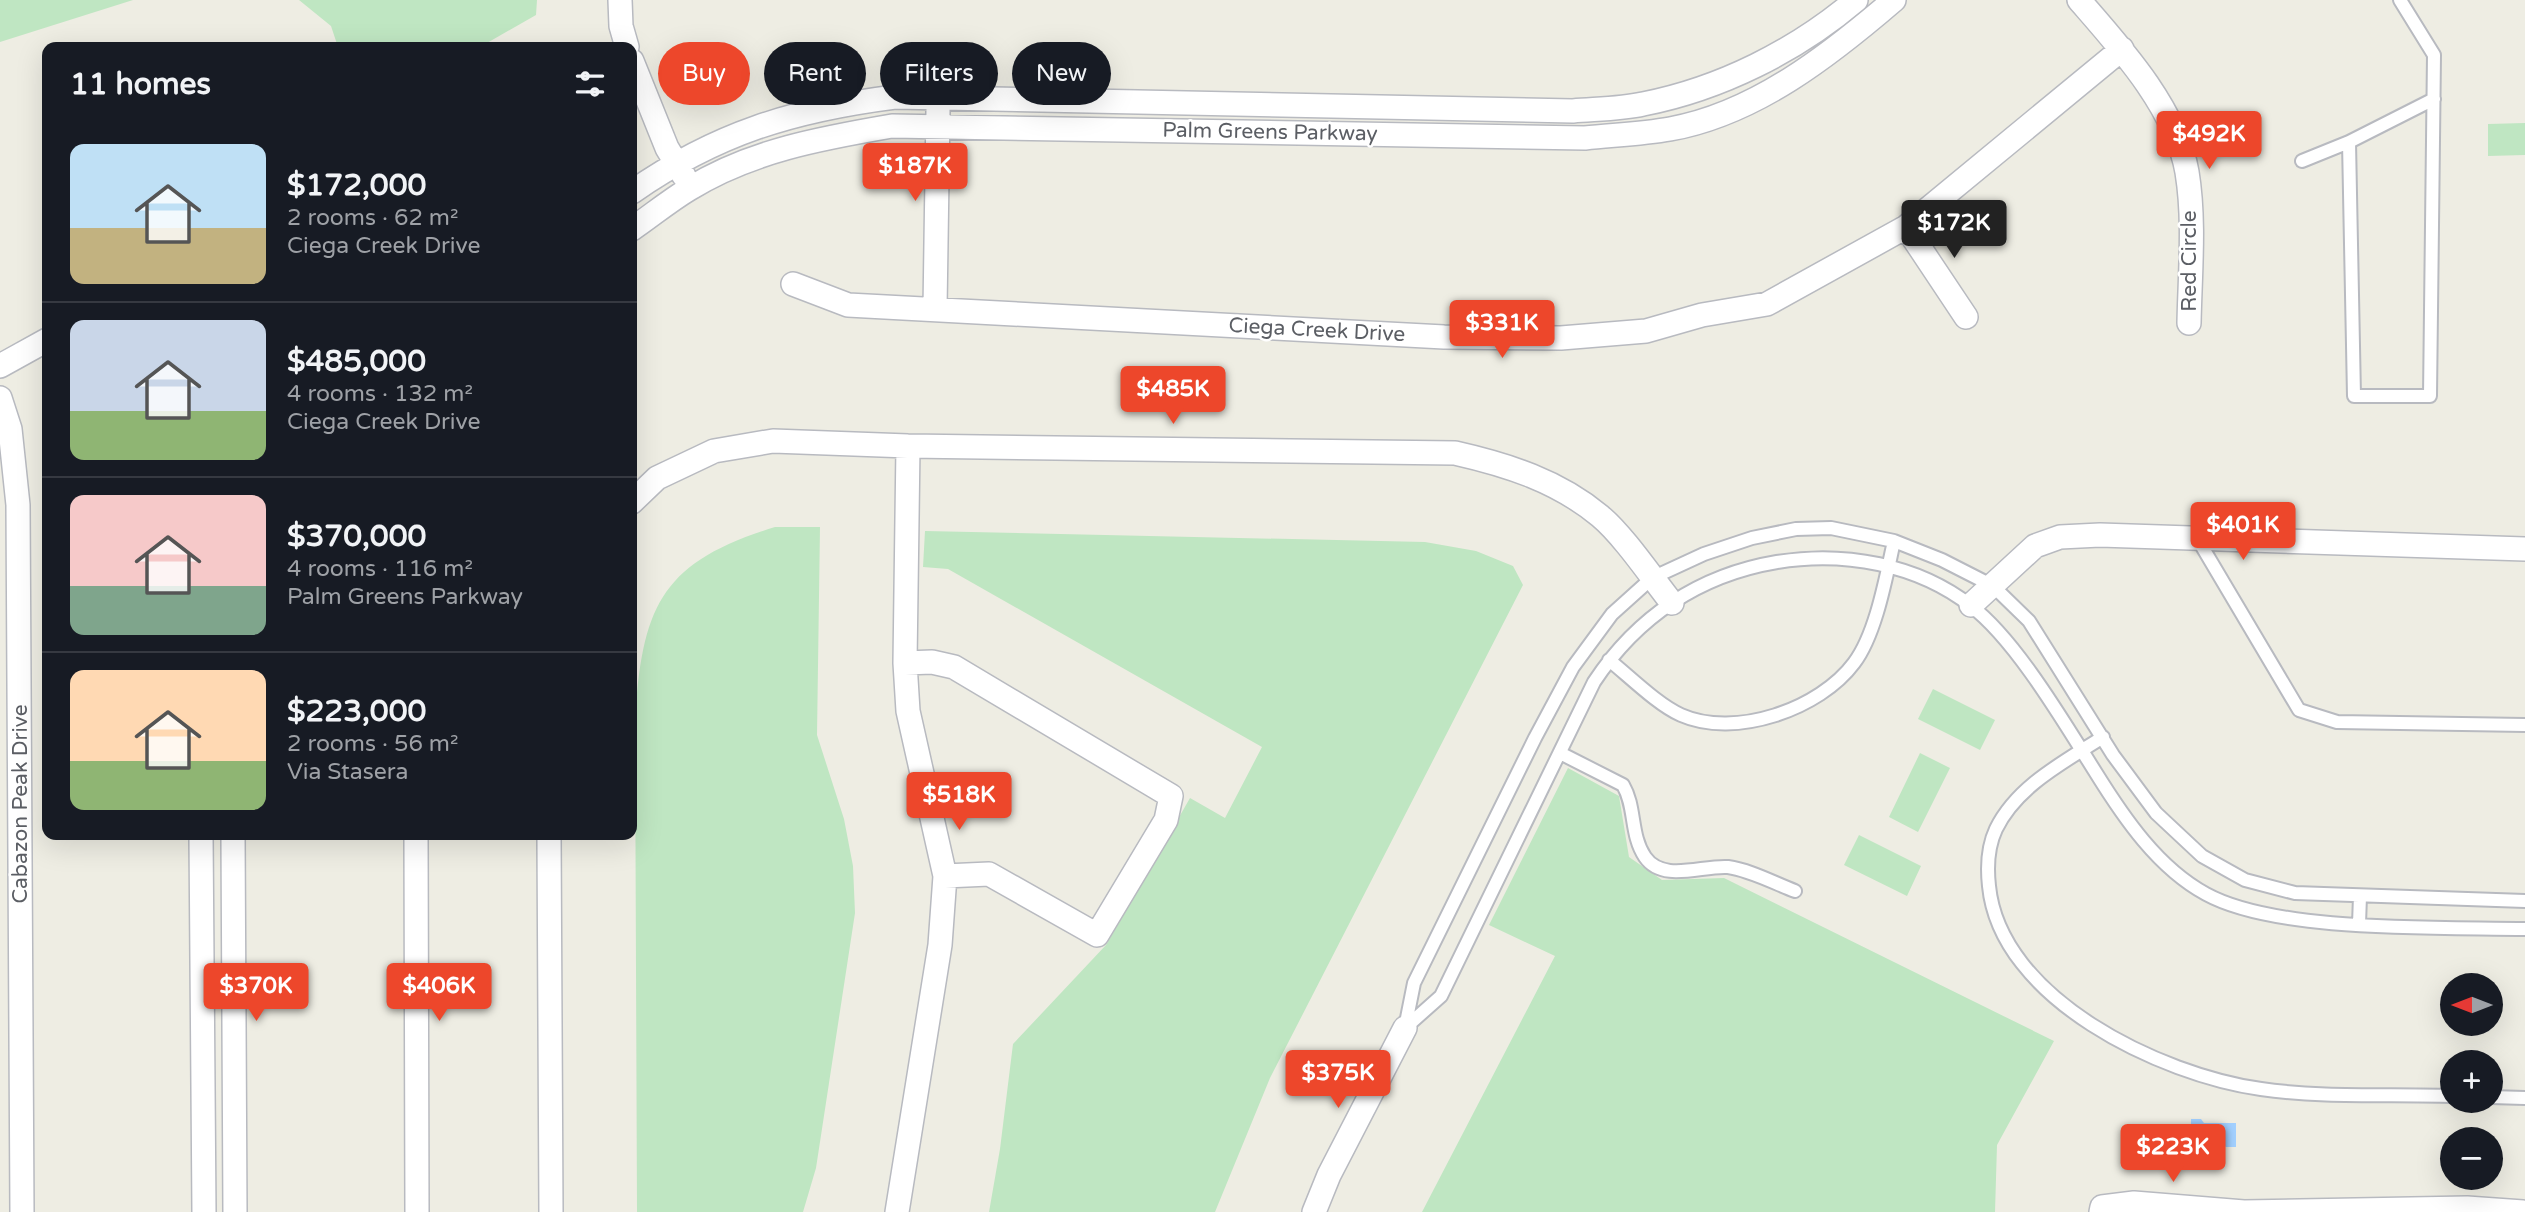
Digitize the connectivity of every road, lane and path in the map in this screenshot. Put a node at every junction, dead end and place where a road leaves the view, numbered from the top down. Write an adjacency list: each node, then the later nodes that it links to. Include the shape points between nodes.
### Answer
1 (621, 0): 8 (street)
2 (1856, 0): 6 (street, Palm Greens Parkway)
3 (1894, 0): 7 (street, Palm Greens Parkway)
4 (2079, 0): 9 (street, Red Circle)
5 (2399, 0): 13 (lane, via 2434,55)
6 (1832, 8): 7 (street); 12 (street, Palm Greens Parkway, via 1791,47 1708,87 1642,105 1573,111)
7 (1852, 36): 15 (street, Palm Greens Parkway, via 1804,72 1744,103 1671,129 1585,138)
8 (626, 42)
9 (2122, 49): 22 (street, Ciega Creek Drive); 26 (street, Red Circle, via 2163,108 2187,170)
10 (637, 77): 18 (street)
11 (880, 98): 18 (street, Palm Greens Parkway, via 832,105 754,126)
12 (998, 98)
13 (2434, 99): 16 (lane); 16 (lane, via 2430,396 2354,396)
14 (938, 105): 15 (street)
15 (939, 125): 19 (street, Palm Greens Parkway, via 892,126 824,137 756,157); 24 (street)
16 (2349, 142): 17 (lane)
17 (2302, 161)
18 (676, 162): 19 (street); 20 (street, Palm Greens Parkway)
19 (690, 188): 21 (street, Palm Greens Parkway)
20 (637, 189)
21 (637, 225)
22 (1906, 227): 24 (street, Ciega Creek Drive, via 1767,304 1646,331 1561,338 1444,337); 25 (street)
23 (793, 284): 24 (street, Ciega Creek Drive, via 848,305)
24 (934, 309)
25 (1966, 317)
26 (2189, 323)
27 (42, 343): 28 (street)
28 (0, 366)
29 (0, 398): 38 (street, Cabazon Peak Drive, via 9,429 18,505)
30 (908, 446): 31 (street, via 773,441 714,451 657,478); 36 (street, via 1455,453 1501,464 1555,485 1602,518); 42 (street)
31 (637, 497)
32 (2197, 538): 34 (street); 37 (street, via 2060,537 2035,546); 43 (lane, via 2299,710 2337,722)
33 (1894, 541): 35 (lane); 36 (lane, via 1831,528 1796,529 1704,554); 37 (lane)
34 (2525, 549)
35 (1888, 566): 39 (lane, via 1801,558 1758,565 1719,577); 40 (lane, via 1902,568); 41 (lane, via 1867,639 1855,662 1811,699 1766,718 1713,724 1678,714)
36 (1652, 578): 39 (street); 57 (lane, via 1612,614 1573,667 1414,983)
37 (1993, 586): 40 (street); 44 (lane, via 2029,621)
38 (10, 596): 63 (street, Cabazon Peak Drive)
39 (1672, 603): 41 (lane, via 1655,613)
40 (1971, 605): 45 (lane, via 2007,641)
41 (1609, 660): 46 (lane, via 1594,682)
42 (905, 663): 51 (street, via 908,711); 51 (street, via 954,667 1171,796 1166,820 1097,935 989,874)
43 (2525, 725)
44 (2103, 737): 45 (lane); 53 (lane, via 2156,813 2202,856 2245,880 2295,893)
45 (2081, 751): 55 (lane, via 2136,832 2206,894 2251,910); 58 (lane, via 2017,796 1995,831 1987,866 1991,909 2028,973 2062,1004 2114,1037 2164,1062 2220,1079 2260,1089)
46 (1562, 754): 52 (lane, via 1623,785 1639,847 1657,869 1730,867); 57 (lane, via 1441,996)
47 (201, 840): 64 (street)
48 (233, 840): 65 (street)
49 (416, 840): 66 (street)
50 (549, 840): 67 (street)
51 (945, 876): 68 (street, via 940,945)
52 (1795, 891)
53 (2360, 897): 54 (lane); 55 (lane)
54 (2525, 901)
55 (2359, 923): 56 (lane)
56 (2525, 929)
57 (1405, 1028): 69 (street)
58 (2440, 1096)
59 (2503, 1097): 60 (lane)
60 (2525, 1098)
61 (2101, 1210): 70 (street, via 2134,1203)
62 (2467, 1210): 71 (street); 72 (street)
63 (22, 1212)
64 (204, 1212)
65 (235, 1212)
66 (417, 1212)
67 (551, 1212)
68 (897, 1212)
69 (1314, 1212)
70 (2244, 1212): 71 (street)
71 (2281, 1212)
72 (2523, 1212)

